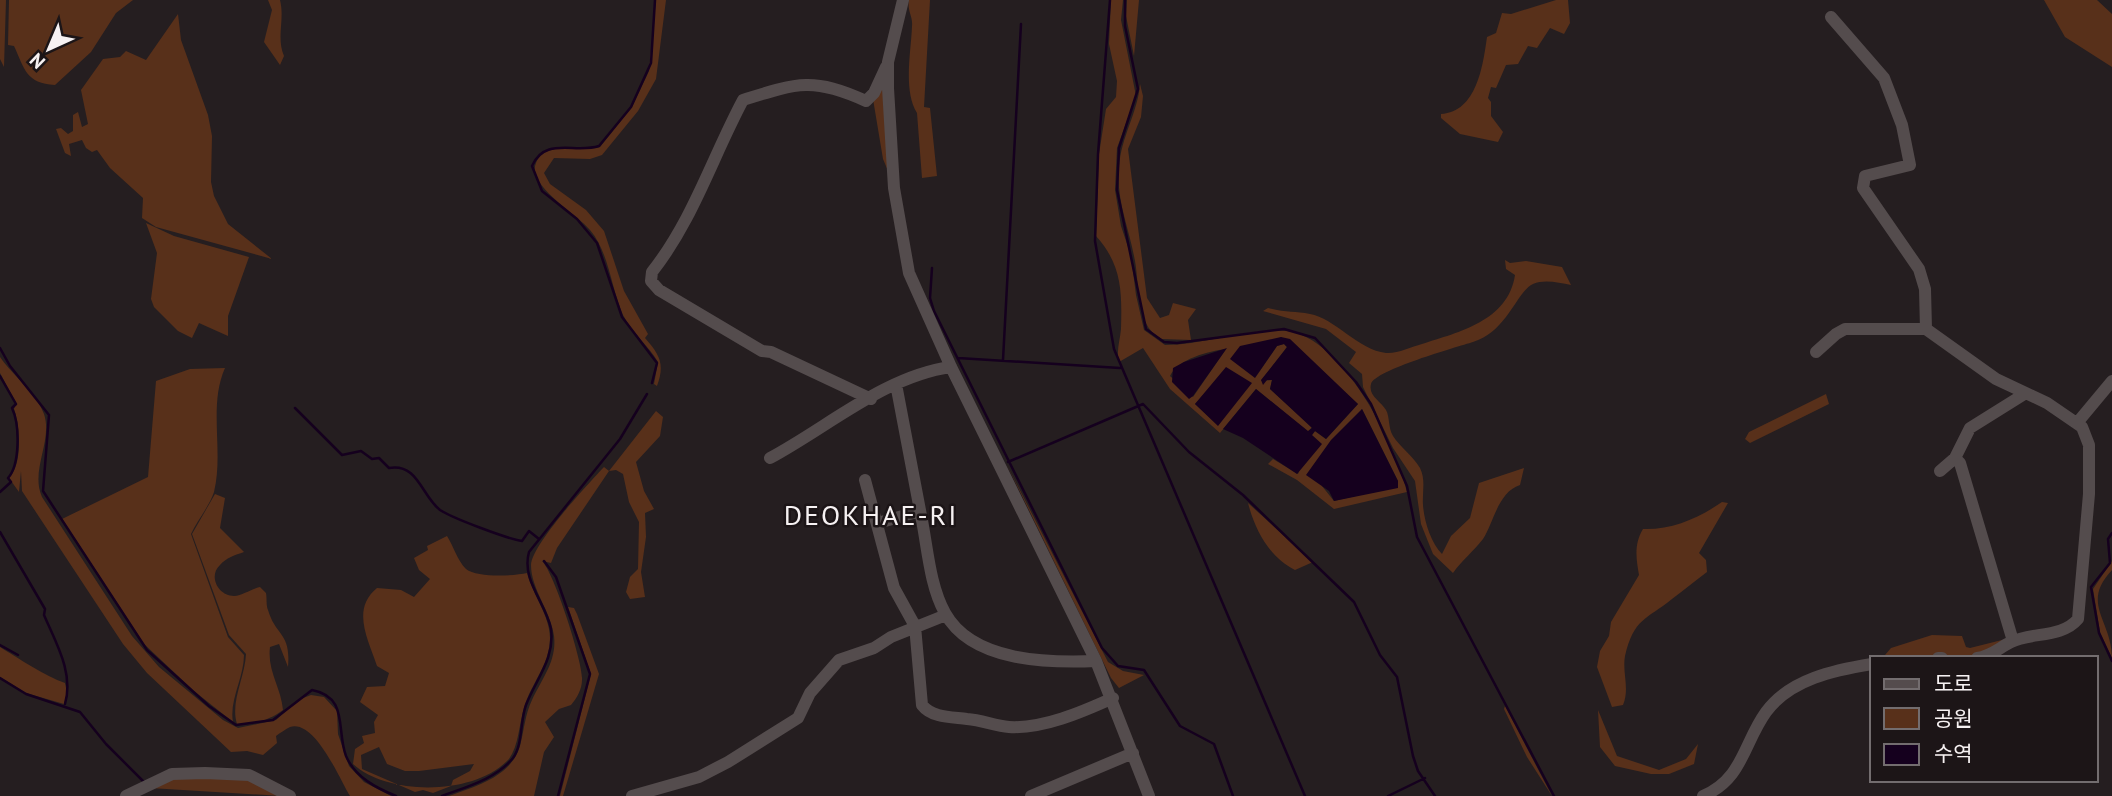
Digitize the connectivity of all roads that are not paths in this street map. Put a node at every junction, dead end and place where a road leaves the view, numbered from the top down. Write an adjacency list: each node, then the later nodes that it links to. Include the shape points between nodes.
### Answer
1 (904, 0): 3 (street)
2 (1831, 17): 4 (street, via 1884,78 1902,125 1910,165 1865,176 1863,188 1919,269 1925,289)
3 (888, 62): 6 (street, via 894,188 909,273); 10 (street, via 866,101 832,86 806,84 743,100 687,221 652,272 651,281 762,351)
4 (1926, 329): 5 (street, via 1845,329); 9 (street, via 1996,379)
5 (1816, 352)
6 (951, 367): 8 (street, via 926,370); 22 (street)
7 (2112, 381): 11 (street)
8 (896, 384): 10 (street); 16 (street)
9 (2026, 393): 11 (street); 13 (street, via 1970,428)
10 (871, 399): 12 (street)
11 (2077, 423): 20 (street, via 2089,453 2081,609 2066,628)
12 (771, 458)
13 (1955, 458): 14 (street); 20 (street)
14 (1940, 471)
15 (865, 480): 17 (street)
16 (920, 511): 17 (street); 18 (street)
17 (878, 523): 19 (street, via 894,588)
18 (946, 615): 19 (street); 22 (street, via 963,633 1003,653)
19 (915, 626): 24 (street, via 922,705 934,714 1028,727); 28 (street, via 839,660 810,692 798,718 728,762 699,777)
20 (2012, 641): 21 (street)
21 (1986, 656)
22 (1096, 661): 24 (street)
23 (1870, 664): 31 (street, via 1814,676 1772,705 1726,784)
24 (1113, 698): 25 (street)
25 (1133, 753): 29 (street); 30 (street)
26 (126, 796): 27 (street, via 172,775 205,773 249,775)
27 (290, 796)
28 (632, 796)
29 (1031, 796)
30 (1149, 796)
31 (1703, 796)

